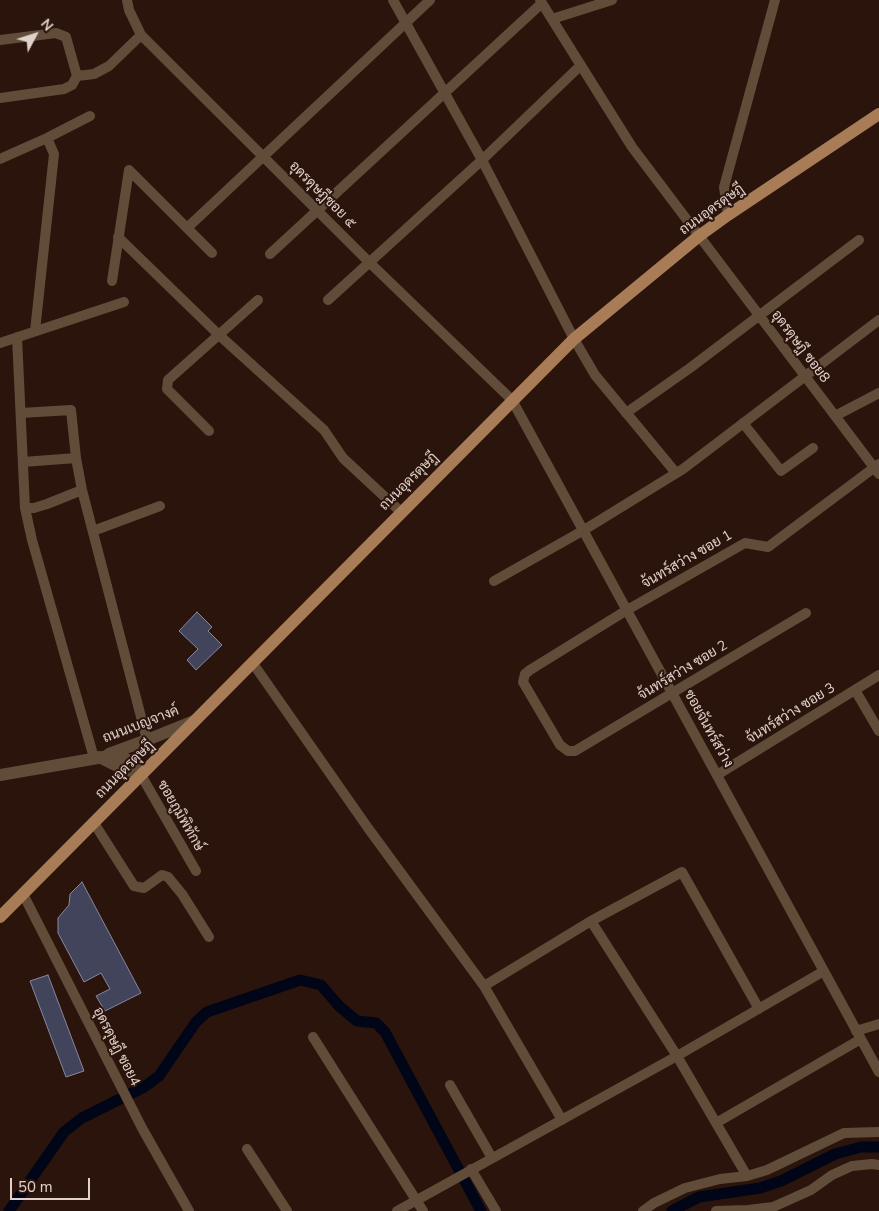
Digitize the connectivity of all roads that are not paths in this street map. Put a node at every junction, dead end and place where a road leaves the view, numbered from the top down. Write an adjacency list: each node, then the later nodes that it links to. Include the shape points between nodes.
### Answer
1 (127, 0): 9 (street, อุดรดุษฎีซอย ๕)
2 (393, 0): 8 (street)
3 (430, 0): 8 (street)
4 (612, 0): 7 (street)
5 (775, 0): 22 (street, via 724,186)
6 (541, 1): 7 (street, อุดรดุษฎี ซอย8); 13 (street)
7 (552, 19): 11 (street, อุดรดุษฎี ซอย8)
8 (405, 24): 13 (street); 18 (street)
9 (141, 34): 12 (street, via 109,66 94,74); 18 (street, อุดรดุษฎีซอย ๕)
10 (0, 40): 12 (street, via 56,33 66,37)
11 (580, 66): 20 (street); 24 (street, อุดรดุษฎี ซอย8, via 632,147)
12 (77, 76): 14 (street, via 72,85 64,89)
13 (444, 92): 20 (street); 21 (street)
14 (0, 98)
15 (90, 116): 17 (street)
16 (877, 118): 22 (main road, ถนนอุดรดุษฎี)
17 (47, 138): 19 (street); 36 (street, via 54,154)
18 (262, 155): 21 (street, อุดรดุษฎีซอย ๕); 23 (street)
19 (0, 159)
20 (482, 160): 29 (street); 39 (street)
21 (317, 210): 28 (street); 29 (street, อุดรดุษฎีซอย ๕)
22 (728, 215): 24 (main road, ถนนอุดรดุษฎี)
23 (187, 228): 25 (street, via 129,170); 27 (street)
24 (699, 236): 34 (street, อุดรดุษฎี ซอย8); 39 (main road, ถนนอุดรดุษฎี)
25 (118, 238): 30 (street); 37 (street)
26 (859, 240): 34 (street)
27 (212, 253)
28 (270, 254)
29 (370, 262): 32 (street); 43 (street, อุดรดุษฎีซอย ๕)
30 (112, 281)
31 (258, 300): 37 (street)
32 (328, 300)
33 (124, 302): 36 (street)
34 (760, 314): 41 (street, อุดรดุษฎี ซอย8); 45 (street)
35 (879, 320): 41 (street)
36 (35, 331): 38 (street)
37 (219, 335): 48 (street, via 168,380 167,389); 57 (street, via 324,430 343,458)
38 (17, 337): 40 (street); 44 (street)
39 (574, 338): 43 (main road, ถนนอุดรดุษฎี); 45 (street, via 595,375)
40 (0, 343)
41 (805, 376): 46 (street, อุดรดุษฎี ซอย8); 47 (street)
42 (879, 393): 46 (street)
43 (512, 400): 57 (main road, ถนนอุดรดุษฎี); 58 (street, ซอยจันทร์สว่าง)
44 (20, 413): 50 (street, via 71,410); 51 (street)
45 (626, 413): 53 (street)
46 (835, 416): 52 (street, อุดรดุษฎี ซอย8)
47 (743, 423): 49 (street, via 781,471); 53 (street)
48 (209, 431)
49 (813, 448)
50 (76, 458): 51 (street); 54 (street)
51 (23, 462): 56 (street)
52 (877, 468): 61 (street, จ้นทร์สว่าง ซอย 1, via 768,547 745,542)
53 (676, 473): 58 (street)
54 (82, 490): 56 (street, via 47,504); 59 (street)
55 (160, 506): 59 (street)
56 (25, 508): 71 (street)
57 (400, 512): 63 (main road, ถนนอุดรดุษฎี)
58 (584, 530): 60 (street); 61 (street, ซอยจันทร์สว่าง)
59 (93, 531): 69 (street)
60 (494, 581)
61 (627, 610): 66 (street, ซอยจันทร์สว่าง); 70 (street, จ้นทร์สว่าง ซอย 1, via 525,674 523,682 560,745)
62 (806, 613): 66 (street, จ้นทร์สว่าง ซอย 2)
63 (252, 662): 67 (main road, ถนนอุดรดุษฎี); 82 (street)
64 (879, 676): 65 (street, จ้นทร์สว่าง ซอย 3)
65 (855, 690): 68 (street); 74 (street, จ้นทร์สว่าง ซอย 3)
66 (673, 693): 70 (street, จ้นทร์สว่าง ซอย 2); 74 (street, ซอยจันทร์สว่าง)
67 (194, 721): 69 (street, ถนนเบญจางค์); 73 (main road, ถนนอุดรดุษฎี)
68 (879, 732)
69 (147, 740): 71 (street, ถนนเบญจางค์)
70 (575, 752)
71 (97, 757): 72 (street, ถนนเบญจางค์); 73 (street, ถนนเบญจางค์, via 115,755 128,759)
72 (0, 775)
73 (141, 775): 75 (main road, ถนนอุดรดุษฎี); 76 (street, ซอยภูมิพิทักษ์)
74 (717, 775): 81 (street, ซอยจันทร์สว่าง)
75 (94, 822): 77 (main road, ถนนอุดรดุษฎี); 80 (street, via 134,886 144,888 162,875 168,877)
76 (196, 871)
77 (23, 894): 78 (main road, ถนนอุดรดุษฎี); 99 (street, อุดรดุษฎี ซอย4, via 130,1105)
78 (0, 917)
79 (591, 921): 82 (street); 83 (street, via 682,872); 87 (street)
80 (209, 937)
81 (824, 971): 83 (street); 85 (street, ซอยจันทร์สว่าง)
82 (484, 986): 90 (street)
83 (759, 1009): 87 (street)
84 (879, 1024): 85 (street)
85 (859, 1035): 88 (street, ซอยจันทร์สว่าง); 91 (street)
86 (313, 1037): 98 (street)
87 (677, 1056): 90 (street); 91 (street)
88 (879, 1072)
89 (450, 1085): 94 (street)
90 (562, 1120): 94 (street)
91 (716, 1123): 97 (street)
92 (879, 1132): 97 (street, via 844,1133 767,1170)
93 (247, 1149): 100 (street)
94 (492, 1158): 96 (street)
95 (879, 1165): 105 (street, via 852,1166 773,1207)
96 (469, 1171): 98 (street); 103 (street)
97 (747, 1176): 104 (street, via 685,1188)
98 (416, 1200): 101 (street); 102 (street)
99 (189, 1211)
100 (287, 1211)
101 (397, 1211)
102 (423, 1211)
103 (496, 1211)
104 (643, 1211)
105 (716, 1211)

